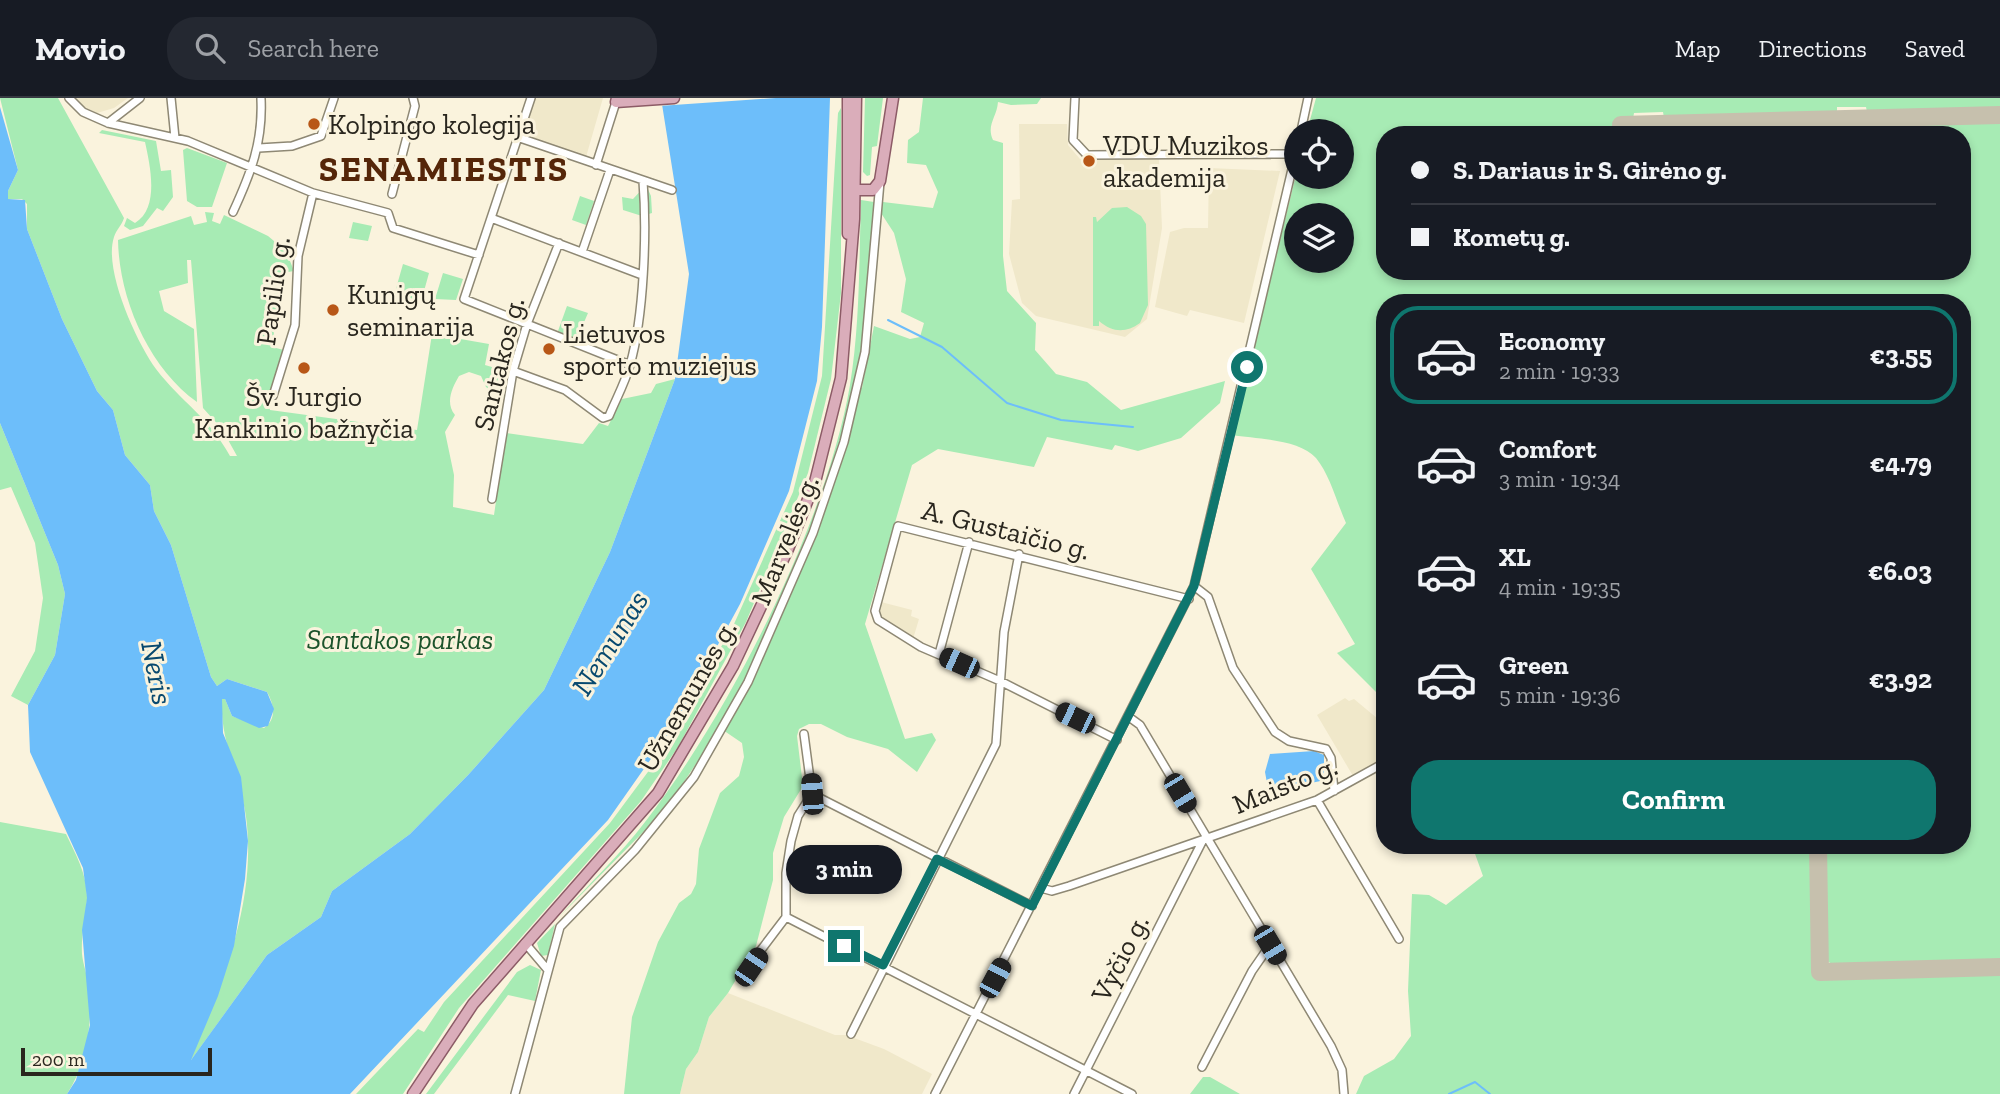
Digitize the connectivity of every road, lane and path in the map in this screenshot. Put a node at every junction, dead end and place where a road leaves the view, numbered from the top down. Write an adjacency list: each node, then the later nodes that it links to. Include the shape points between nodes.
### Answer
1 (69, 98): 16 (street, via 83,112)
2 (141, 98): 16 (street)
3 (171, 98): 18 (street)
4 (334, 98): 19 (street, via 321,136 292,146)
5 (531, 98): 17 (street)
6 (674, 98): 13 (main road)
7 (848, 98): 29 (main road)
8 (856, 98): 24 (main road)
9 (893, 98): 26 (main road)
10 (1075, 98): 20 (street, via 1073,140 1087,155)
11 (1308, 98): 15 (street)
12 (261, 99): 19 (street)
13 (616, 100): 21 (street)
14 (414, 102): 32 (street)
15 (1304, 119)
16 (108, 123): 18 (street)
17 (517, 137): 21 (street); 34 (street)
18 (174, 138): 22 (street)
19 (259, 148): 22 (street)
20 (1284, 151)
21 (596, 165): 23 (street)
22 (254, 167): 31 (street); 33 (street)
23 (610, 170): 25 (street); 36 (street)
24 (855, 170): 29 (main road); 30 (main road)
25 (643, 181): 28 (street); 38 (street)
26 (880, 181): 30 (main road); 66 (street, Marvelės g., via 869,329 857,396 831,488 808,546 748,682 694,777 635,850 566,918)
27 (1287, 189): 46 (street)
28 (672, 190)
29 (851, 190): 30 (main road); 63 (main road, Užnemunės g., via 845,349 829,435 802,516 755,622 687,749 658,793)
30 (873, 190)
31 (313, 193): 37 (street, via 388,213 393,228); 42 (street, Papilio g., via 298,256 295,325)
32 (392, 194)
33 (233, 212)
34 (491, 218): 35 (street); 37 (street)
35 (559, 243): 36 (street); 39 (street, Santakos g.)
36 (582, 252): 38 (street)
37 (479, 255): 39 (street, via 464,299)
38 (642, 275): 40 (street)
39 (527, 324): 40 (street); 41 (street, Santakos g.)
40 (630, 365): 41 (street, via 609,416 603,418 565,390)
41 (513, 371): 43 (street, Santakos g.)
42 (273, 396)
43 (492, 499)
44 (969, 542): 45 (street, A. Gustaičio g.); 48 (street); 48 (street, A. Gustaičio g., via 898,526 875,611 878,620)
45 (1018, 554): 47 (street, A. Gustaičio g.); 49 (street)
46 (1194, 586): 47 (street); 54 (street, via 1208,597 1233,668 1275,732 1289,741 1326,748)
47 (1189, 599): 50 (street)
48 (939, 654): 49 (street)
49 (1000, 681): 52 (street); 58 (street, via 996,744)
50 (1129, 717): 52 (street); 57 (street, via 1140,725)
51 (804, 734): 55 (street)
52 (1117, 740): 59 (street)
53 (1376, 767): 54 (street, Maisto g.)
54 (1334, 790): 56 (street, Maisto g.)
55 (812, 794): 58 (street); 61 (street, via 797,816 791,841)
56 (1317, 800): 57 (street, Maisto g.); 62 (street)
57 (1205, 839): 59 (street, Maisto g., via 1069,886 1052,891); 64 (street); 71 (street, Vyčio g.)
58 (937, 859): 60 (street); 65 (street)
59 (1041, 888): 60 (street)
60 (1032, 906): 68 (street)
61 (786, 917): 65 (street); 67 (street)
62 (1399, 939)
63 (525, 943): 66 (street); 72 (main road, Užnemunės g., via 473,1004)
64 (1270, 945): 70 (street); 77 (street, via 1337,1057)
65 (883, 965): 68 (street); 69 (street)
66 (547, 969): 73 (street, Marvelės g.)
67 (742, 975)
68 (976, 1013): 71 (street); 74 (street)
69 (851, 1034)
70 (1202, 1068)
71 (1087, 1070): 75 (street, Vyčio g.); 76 (street)
72 (413, 1094)
73 (515, 1094)
74 (935, 1094)
75 (1074, 1094)
76 (1132, 1094)
77 (1344, 1094)

